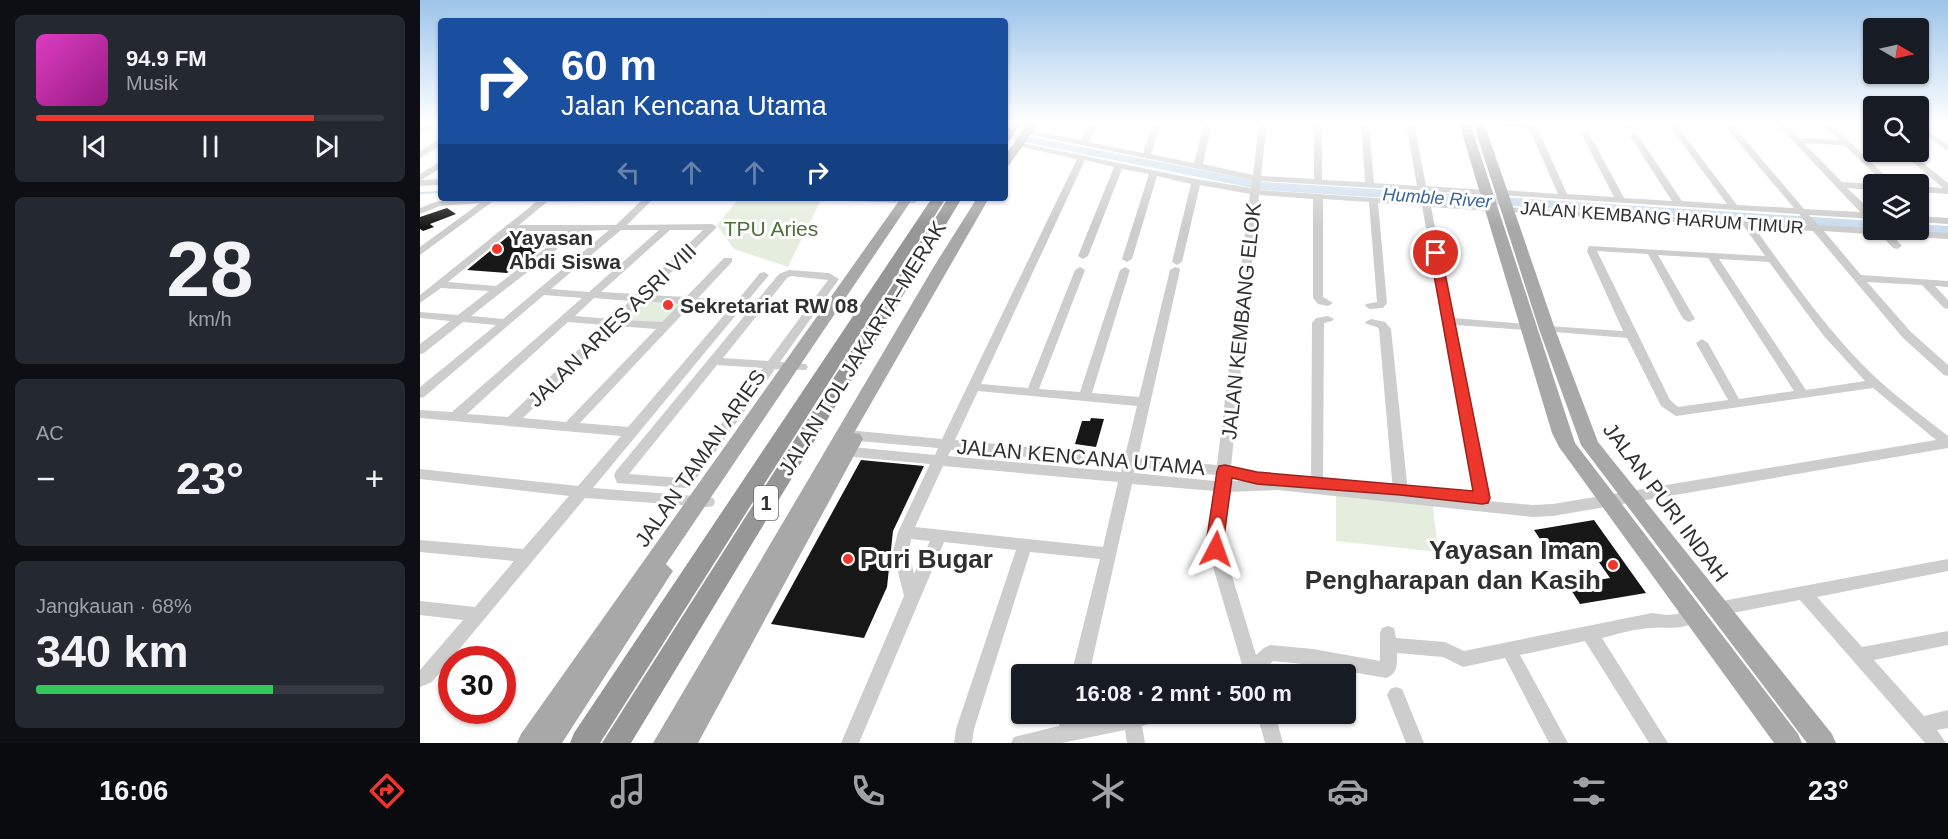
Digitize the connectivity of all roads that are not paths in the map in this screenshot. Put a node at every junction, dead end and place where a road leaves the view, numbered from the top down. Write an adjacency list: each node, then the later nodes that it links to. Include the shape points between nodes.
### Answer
1 (1082, 157): 116 (street)
2 (1085, 158): 19 (street)
3 (1159, 158): 20 (street)
4 (1200, 158): 20 (street)
5 (1259, 158): 30 (street, JALAN KEMBANG ELOK)
6 (1318, 158): 29 (street)
7 (1368, 158): 32 (street)
8 (1416, 158): 34 (street)
9 (1479, 158): 49 (main road, JALAN PURI INDAH)
10 (1486, 158): 49 (main road, JALAN PURI INDAH)
11 (1547, 158): 38 (street)
12 (1598, 158): 50 (street)
13 (1648, 158): 52 (street)
14 (1697, 158): 53 (street)
15 (1756, 158): 57 (street)
16 (1813, 158): 31 (street)
17 (1861, 158): 24 (street)
18 (1916, 162): 36 (street)
19 (1119, 165): 23 (street); 76 (street)
20 (1198, 166): 30 (street)
21 (437, 167): 22 (street); 25 (street)
22 (420, 169)
23 (1154, 173): 27 (street); 120 (street)
24 (1879, 174)
25 (420, 178)
26 (438, 182): 28 (street)
27 (1196, 182): 30 (street); 121 (street)
28 (420, 183)
29 (1318, 183): 30 (street); 32 (street)
30 (1256, 185): 37 (street); 133 (street, JALAN KEMBANG ELOK)
31 (1839, 185): 33 (street); 55 (street)
32 (1370, 186): 34 (street)
33 (1863, 186)
34 (1422, 189): 49 (street)
35 (1929, 189): 36 (street)
36 (1948, 190)
37 (1318, 197): 39 (street); 92 (street, via 1318,298)
38 (1564, 197): 49 (street); 50 (street)
39 (1373, 200): 51 (street); 94 (street, via 1382,303)
40 (449, 201): 56 (street)
41 (488, 201): 74 (street)
42 (543, 201): 65 (street)
43 (646, 201): 62 (street)
44 (908, 201): 113 (main road, JALAN TAMAN ARIES)
45 (909, 201): 71 (highway, via 905,240)
46 (957, 201): 54 (highway)
47 (981, 201): 128 (main road)
48 (990, 201): 128 (main road)
49 (1497, 201): 51 (street); 61 (street, JALAN KEMBANG HARUM TIMUR); 106 (main road, JALAN PURI INDAH); 107 (main road, JALAN PURI INDAH)
50 (1622, 201): 52 (street)
51 (1426, 203): 101 (street)
52 (1679, 204): 53 (street)
53 (1734, 207): 57 (street)
54 (941, 208): 71 (highway, JALAN TOL JAKARTA–MERAK / 1); 179 (highway, JALAN TOL JAKARTA–MERAK / 1)
55 (1863, 208)
56 (420, 211)
57 (1803, 213): 58 (street); 64 (street)
58 (1863, 216)
59 (1929, 220): 60 (street)
60 (1948, 221)
61 (1747, 224): 64 (street, JALAN KEMBANG HARUM TIMUR); 77 (street)
62 (619, 227): 63 (street); 66 (street); 87 (street)
63 (668, 227): 88 (street); 89 (street, JALAN ARIES ASRI VIII, via 712,227)
64 (1815, 227): 67 (street, JALAN KEMBANG HARUM TIMUR); 81 (street)
65 (512, 228): 66 (street); 83 (street)
66 (577, 228): 85 (street)
67 (1863, 230)
68 (1929, 236): 69 (street, JALAN KEMBANG HARUM TIMUR)
69 (1948, 237)
70 (1891, 240): 72 (street)
71 (908, 246): 178 (highway, JALAN TOL JAKARTA–MERAK / 1)
72 (1897, 246)
73 (1652, 251): 75 (street); 100 (street); 108 (street, via 1592,249)
74 (420, 252)
75 (1711, 255): 77 (street); 119 (street)
76 (1083, 256)
77 (1772, 259): 115 (street, via 1837,344)
78 (728, 260): 91 (street)
79 (1080, 270): 117 (street)
80 (764, 275): 93 (street)
81 (1858, 278): 84 (street); 114 (street, via 1907,335)
82 (1948, 284): 84 (street)
83 (440, 285): 85 (street); 90 (street)
84 (1928, 286): 86 (street); 95 (street)
85 (499, 289): 97 (street)
86 (1948, 290)
87 (542, 292): 88 (street); 102 (street)
88 (594, 295): 89 (street); 98 (street)
89 (638, 297): 91 (street); 104 (street, JALAN ARIES ASRI VIII)
90 (420, 300)
91 (690, 301): 93 (street); 105 (street)
92 (1328, 303)
93 (740, 304): 127 (street)
94 (1370, 306)
95 (1948, 306)
96 (420, 315): 97 (street)
97 (461, 318): 102 (street); 110 (street)
98 (567, 319): 104 (street); 124 (street)
99 (1328, 319): 136 (street, via 1318,323)
100 (1689, 319)
101 (1449, 321): 106 (street); 140 (street)
102 (504, 322): 118 (street)
103 (1371, 322): 139 (street, via 1386,328)
104 (612, 323): 105 (street); 125 (street, JALAN ARIES ASRI VIII)
105 (664, 326): 126 (street)
106 (1527, 327): 141 (main road, JALAN PURI INDAH, via 1561,433)
107 (1547, 329): 108 (street); 142 (main road, JALAN PURI INDAH, via 1590,445)
108 (1631, 335): 122 (street, via 1665,403 1673,411)
109 (1702, 343): 122 (street)
110 (420, 350)
111 (716, 361): 112 (street); 112 (street, via 786,273 831,276 834,279); 112 (street, via 621,475 622,480 685,483)
112 (771, 365): 113 (street)
113 (797, 367): 143 (main road, JALAN TAMAN ARIES)
114 (1948, 372)
115 (1875, 384): 119 (street); 129 (street)
116 (974, 387): 117 (street); 130 (street)
117 (1032, 392): 120 (street)
118 (420, 394)
119 (1803, 395): 122 (street)
120 (1085, 396): 121 (street)
121 (1144, 402): 132 (street)
122 (1736, 404)
123 (420, 414): 124 (street)
124 (455, 417): 125 (street)
125 (511, 422): 126 (street)
126 (568, 428): 127 (street)
127 (632, 432): 138 (street)
128 (845, 443): 130 (street, JALAN KENCANA UTAMA); 131 (street, JALAN KENCANA UTAMA); 180 (main road); 181 (main road)
129 (1948, 443): 142 (street)
130 (947, 445): 131 (street); 132 (street, JALAN KENCANA UTAMA)
131 (940, 460): 135 (street, JALAN KENCANA UTAMA); 145 (street)
132 (1130, 462): 133 (street, JALAN KENCANA UTAMA); 135 (street)
133 (1225, 471): 136 (street, JALAN KENCANA UTAMA); 137 (street, JALAN KEMBANG ELOK)
134 (420, 474): 138 (street)
135 (1127, 478): 137 (street, JALAN KENCANA UTAMA); 149 (street)
136 (1320, 484): 137 (street, JALAN KENCANA UTAMA); 139 (street)
137 (1223, 487): 163 (street, JALAN KEMBANG ELOK, via 1216,549)
138 (581, 492): 143 (street); 150 (street)
139 (1401, 493): 140 (street); 144 (street)
140 (1482, 498): 144 (street)
141 (1607, 498): 142 (street); 144 (street, via 1553,510); 157 (main road, JALAN PURI INDAH)
142 (1633, 498): 155 (main road, JALAN PURI INDAH)
143 (703, 502): 176 (main road, JALAN TAMAN ARIES); 177 (main road, JALAN TAMAN ARIES)
144 (1532, 507)
145 (905, 532): 146 (street); 153 (street, via 901,552)
146 (939, 536): 147 (street); 153 (street)
147 (1025, 545): 149 (street); 183 (street)
148 (420, 546): 150 (street)
149 (1108, 554): 162 (street)
150 (527, 556): 156 (street)
151 (1948, 565): 152 (street)
152 (1804, 593): 155 (street); 161 (street)
153 (912, 596): 182 (street)
154 (420, 608): 156 (street)
155 (1717, 609): 191 (main road, JALAN PURI INDAH)
156 (478, 614): 167 (street, via 426,676)
157 (1689, 614): 158 (street, via 1683,620 1652,620); 190 (main road, JALAN PURI INDAH)
158 (1590, 634): 160 (street); 189 (street)
159 (1948, 638): 161 (street)
160 (1509, 650): 166 (street, via 1464,659 1444,650 1389,639 1386,670); 188 (street)
161 (1860, 656): 174 (street)
162 (1083, 664)
163 (1251, 664)
164 (1260, 664): 165 (street, via 1270,653)
165 (1352, 664)
166 (1356, 665)
167 (420, 678)
168 (1396, 695): 187 (street)
169 (1948, 719): 174 (street)
170 (1063, 724): 175 (street)
171 (1111, 724): 175 (street)
172 (1133, 724): 185 (street)
173 (1269, 724): 186 (street)
174 (1921, 725): 192 (street)
175 (1055, 737): 184 (street)
176 (530, 743)
177 (548, 743)
178 (585, 743)
179 (616, 743)
180 (666, 743)
181 (684, 743)
182 (850, 743)
183 (963, 743)
184 (1020, 743)
185 (1136, 743)
186 (1274, 743)
187 (1415, 743)
188 (1559, 743)
189 (1659, 743)
190 (1790, 743)
191 (1823, 743)
192 (1937, 743)

